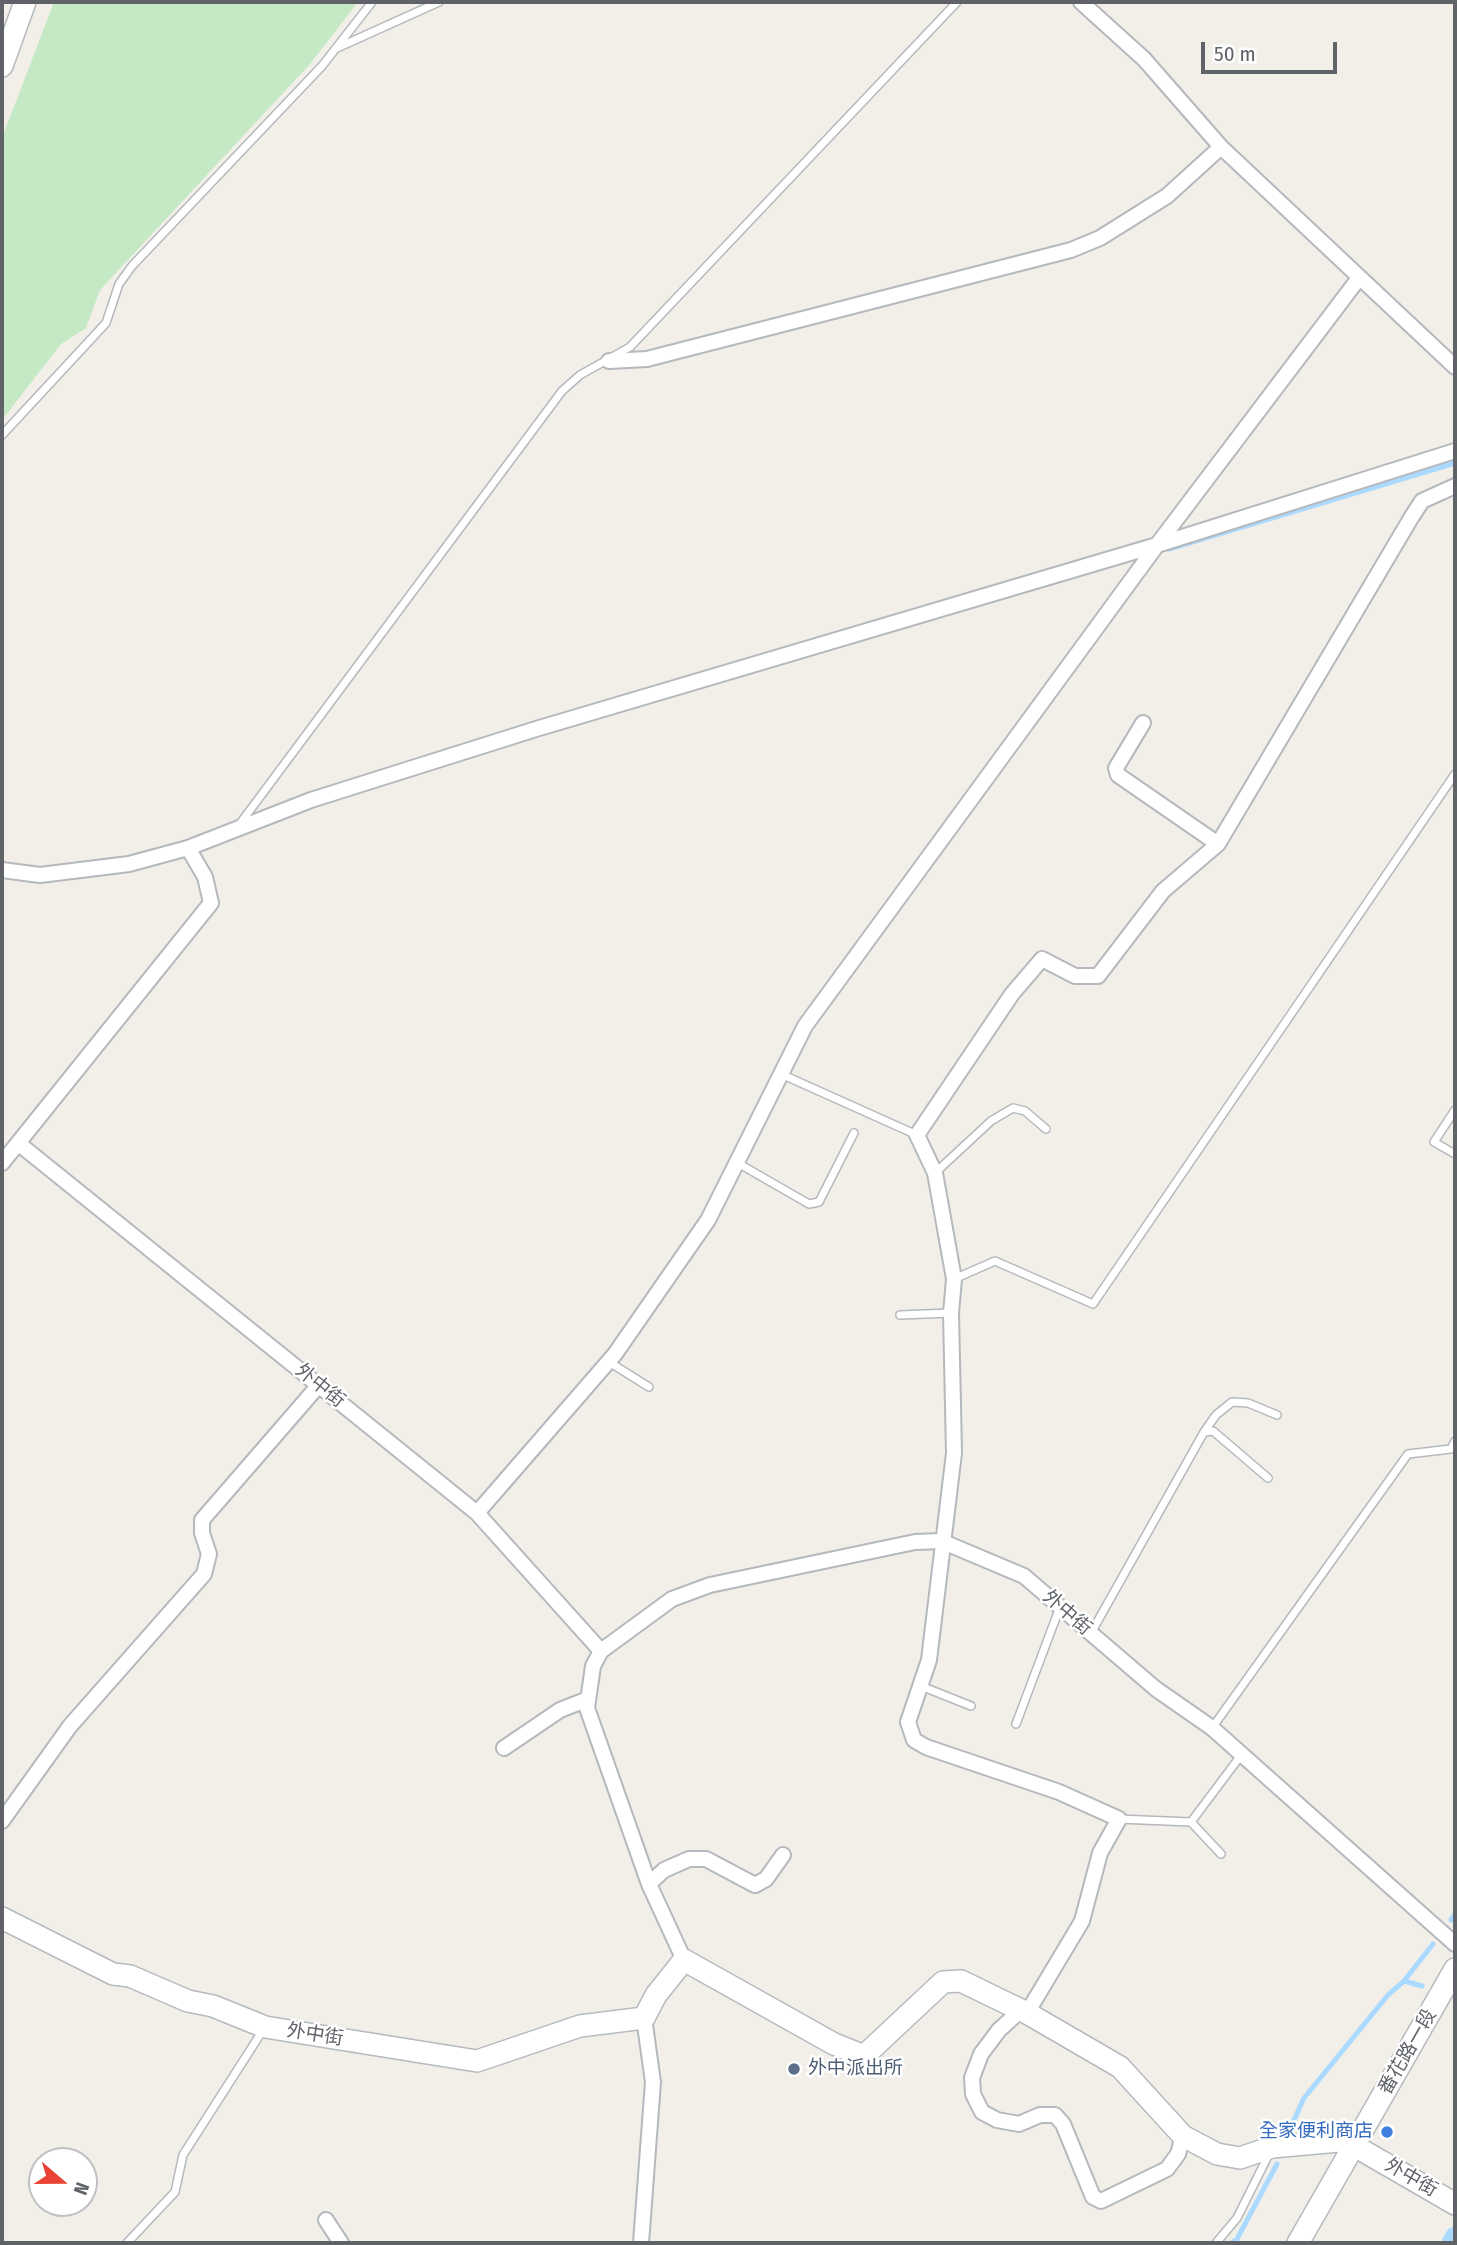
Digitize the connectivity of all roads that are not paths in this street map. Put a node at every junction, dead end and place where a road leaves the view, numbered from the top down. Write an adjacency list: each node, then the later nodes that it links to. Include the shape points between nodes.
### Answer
1 (25, 2): 7 (street)
2 (372, 2): 6 (lane)
3 (439, 2): 6 (lane)
4 (957, 2): 10 (lane, via 630,346)
5 (1081, 2): 8 (street, via 1144,59)
6 (335, 49): 12 (lane, via 132,266 119,284 106,323)
7 (2, 66)
8 (1221, 147): 9 (street); 10 (street, via 1167,196 1100,238 1071,250 647,359)
9 (1359, 278): 11 (street); 15 (street)
10 (609, 361): 18 (lane, via 580,375 562,391)
11 (1455, 367)
12 (2, 435)
13 (1455, 451): 15 (street)
14 (1455, 486): 19 (street, via 1422,502 1411,518)
15 (1157, 545): 18 (street, via 536,729 311,800); 22 (street, via 868,936 805,1026)
16 (1143, 723): 19 (street, via 1116,768 1118,775)
17 (1455, 775): 32 (lane, via 1093,1304 995,1261)
18 (236, 829): 20 (street)
19 (1217, 844): 26 (street, via 1163,891 1098,976 1075,976 1042,959 1012,994)
20 (188, 848): 21 (street, via 129,864 40,875); 27 (street, via 205,877 211,903)
21 (2, 870)
22 (781, 1073): 26 (lane); 29 (street)
23 (1455, 1110): 28 (lane, via 1434,1142)
24 (1046, 1129): 31 (lane, via 1025,1111 1013,1108)
25 (854, 1133): 29 (lane, via 819,1202 810,1204)
26 (917, 1135): 31 (street)
27 (18, 1143): 30 (street); 36 (street, 外中街)
28 (1455, 1154)
29 (735, 1162): 35 (street, via 708,1220)
30 (2, 1163)
31 (935, 1173): 32 (street)
32 (954, 1279): 33 (street)
33 (951, 1313): 34 (lane); 43 (street, via 954,1453)
34 (900, 1315)
35 (608, 1362): 37 (lane); 42 (street)
36 (319, 1385): 42 (street, 外中街); 55 (street, via 202,1520 209,1554 204,1574 70,1726)
37 (649, 1387)
38 (1277, 1415): 39 (lane, via 1232,1402)
39 (1205, 1432): 41 (lane, via 1213,1431); 45 (lane)
40 (1455, 1441): 51 (lane, via 1451,1449 1408,1454)
41 (1268, 1478)
42 (477, 1513): 46 (street, 外中街)
43 (941, 1541): 44 (street, 外中街, via 1024,1576); 46 (street, 外中街, via 915,1542 710,1585 672,1599); 47 (street, via 929,1660)
44 (1060, 1607): 45 (street, 外中街); 50 (lane)
45 (1091, 1633): 51 (street, 外中街, via 1156,1689)
46 (601, 1651): 48 (street, via 593,1666)
47 (920, 1686): 49 (lane); 54 (street, via 908,1723 914,1740 1059,1792)
48 (588, 1699): 52 (street, via 560,1710); 59 (street, via 587,1708)
49 (971, 1706)
50 (1016, 1724)
51 (1212, 1728): 53 (street, 外中街)
52 (504, 1748)
53 (1242, 1754): 56 (lane); 61 (street, 外中街)
54 (1119, 1819): 56 (lane); 64 (street, via 1100,1853 1082,1921)
55 (2, 1821)
56 (1191, 1822): 57 (lane)
57 (1221, 1854)
58 (783, 1855): 59 (street, via 766,1879 755,1885 706,1859 689,1859 664,1870)
59 (649, 1884): 62 (street)
60 (2, 1918): 66 (street, 外中街, via 113,1974 130,1976)
61 (1455, 1944)
62 (684, 1960): 64 (street, 外中街, via 834,2044 864,2056 943,1982 961,1981); 65 (street)
63 (1455, 1969): 68 (street, 番花路一段)
64 (1024, 2012): 67 (street, 外中街, via 1121,2067); 67 (street, via 999,2029 981,2054 972,2078 973,2094 982,2112 1019,2124 1055,2115 1093,2197 1101,2201 1167,2169 1178,2154)
65 (644, 2018): 66 (street, 外中街, via 580,2026 477,2061); 74 (street, via 653,2082)
66 (265, 2027): 72 (lane, via 183,2155 175,2192)
67 (1182, 2136): 69 (street, 外中街, via 1217,2154 1240,2158)
68 (1353, 2145): 69 (street, 外中街, via 1339,2141); 70 (street, 外中街); 76 (street, 番花路一段)
69 (1272, 2147): 75 (lane, via 1237,2218)
70 (1455, 2204)
71 (326, 2220): 73 (street)
72 (127, 2243)
73 (341, 2243)
74 (641, 2243)
75 (1216, 2243)
76 (1298, 2243)

